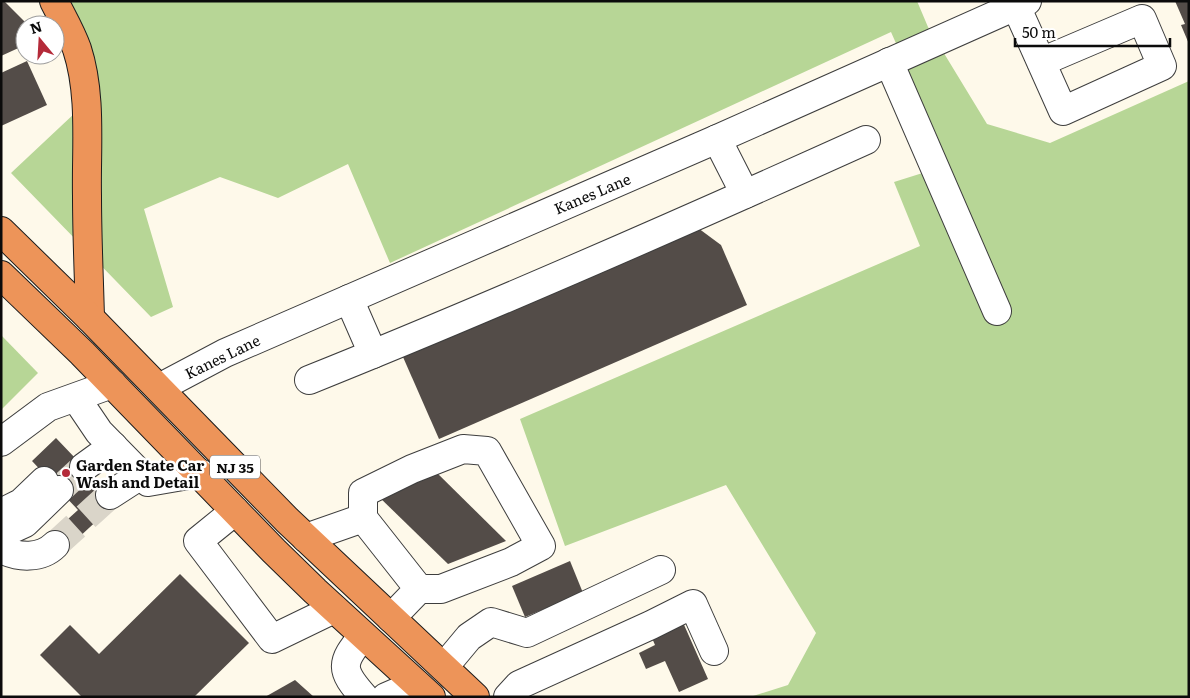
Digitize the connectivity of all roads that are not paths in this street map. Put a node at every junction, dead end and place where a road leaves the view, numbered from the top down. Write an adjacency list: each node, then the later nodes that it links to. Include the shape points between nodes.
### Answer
1 (54, 1): 12 (highway, via 77,49 84,79)
2 (1021, 3): 3 (street, Kanes Lane); 4 (street)
3 (889, 62): 5 (street, Kanes Lane); 11 (street)
4 (1041, 62)
5 (718, 139): 7 (street); 10 (street, Kanes Lane)
6 (866, 140): 7 (street)
7 (745, 194): 13 (street)
8 (1, 231): 12 (highway, NJ 35)
9 (1, 274): 15 (highway, NJ 35)
10 (349, 298): 13 (street); 16 (street, Kanes Lane, via 225,352)
11 (997, 311)
12 (90, 318): 16 (highway, NJ 35)
13 (373, 354): 14 (street)
14 (308, 380)
15 (112, 384): 17 (street); 22 (highway, NJ 35)
16 (159, 388): 29 (highway, NJ 35)
17 (70, 400): 18 (street, via 30,405); 19 (street); 20 (street, via 48,407)
18 (1, 426)
19 (106, 439): 21 (street); 23 (street)
20 (1, 442)
21 (78, 461)
22 (200, 473): 23 (street, via 148,482); 25 (highway, NJ 35)
23 (141, 475): 24 (street)
24 (110, 495)
25 (235, 511): 34 (highway, NJ 35); 34 (street, via 198,541 272,639)
26 (1, 513): 28 (street, via 54,484 25,523)
27 (363, 518): 29 (street); 33 (street); 33 (street, via 363,493 463,449 487,451 541,546 511,562 441,589)
28 (1, 534)
29 (306, 538): 35 (highway, NJ 35)
30 (55, 545): 31 (street, via 50,551 26,557)
31 (1, 549)
32 (661, 570): 38 (street, via 527,633 491,622 469,637)
33 (419, 589): 35 (street)
34 (334, 609): 36 (highway, NJ 35)
35 (391, 618): 38 (highway, NJ 35)
36 (364, 636): 39 (highway, NJ 35); 40 (street, via 347,658 346,669 349,681)
37 (714, 651): 43 (street, via 692,604 519,685)
38 (444, 667): 42 (highway, NJ 35)
39 (424, 690): 41 (street)
40 (364, 697)
41 (386, 697)
42 (475, 697)
43 (508, 697)

